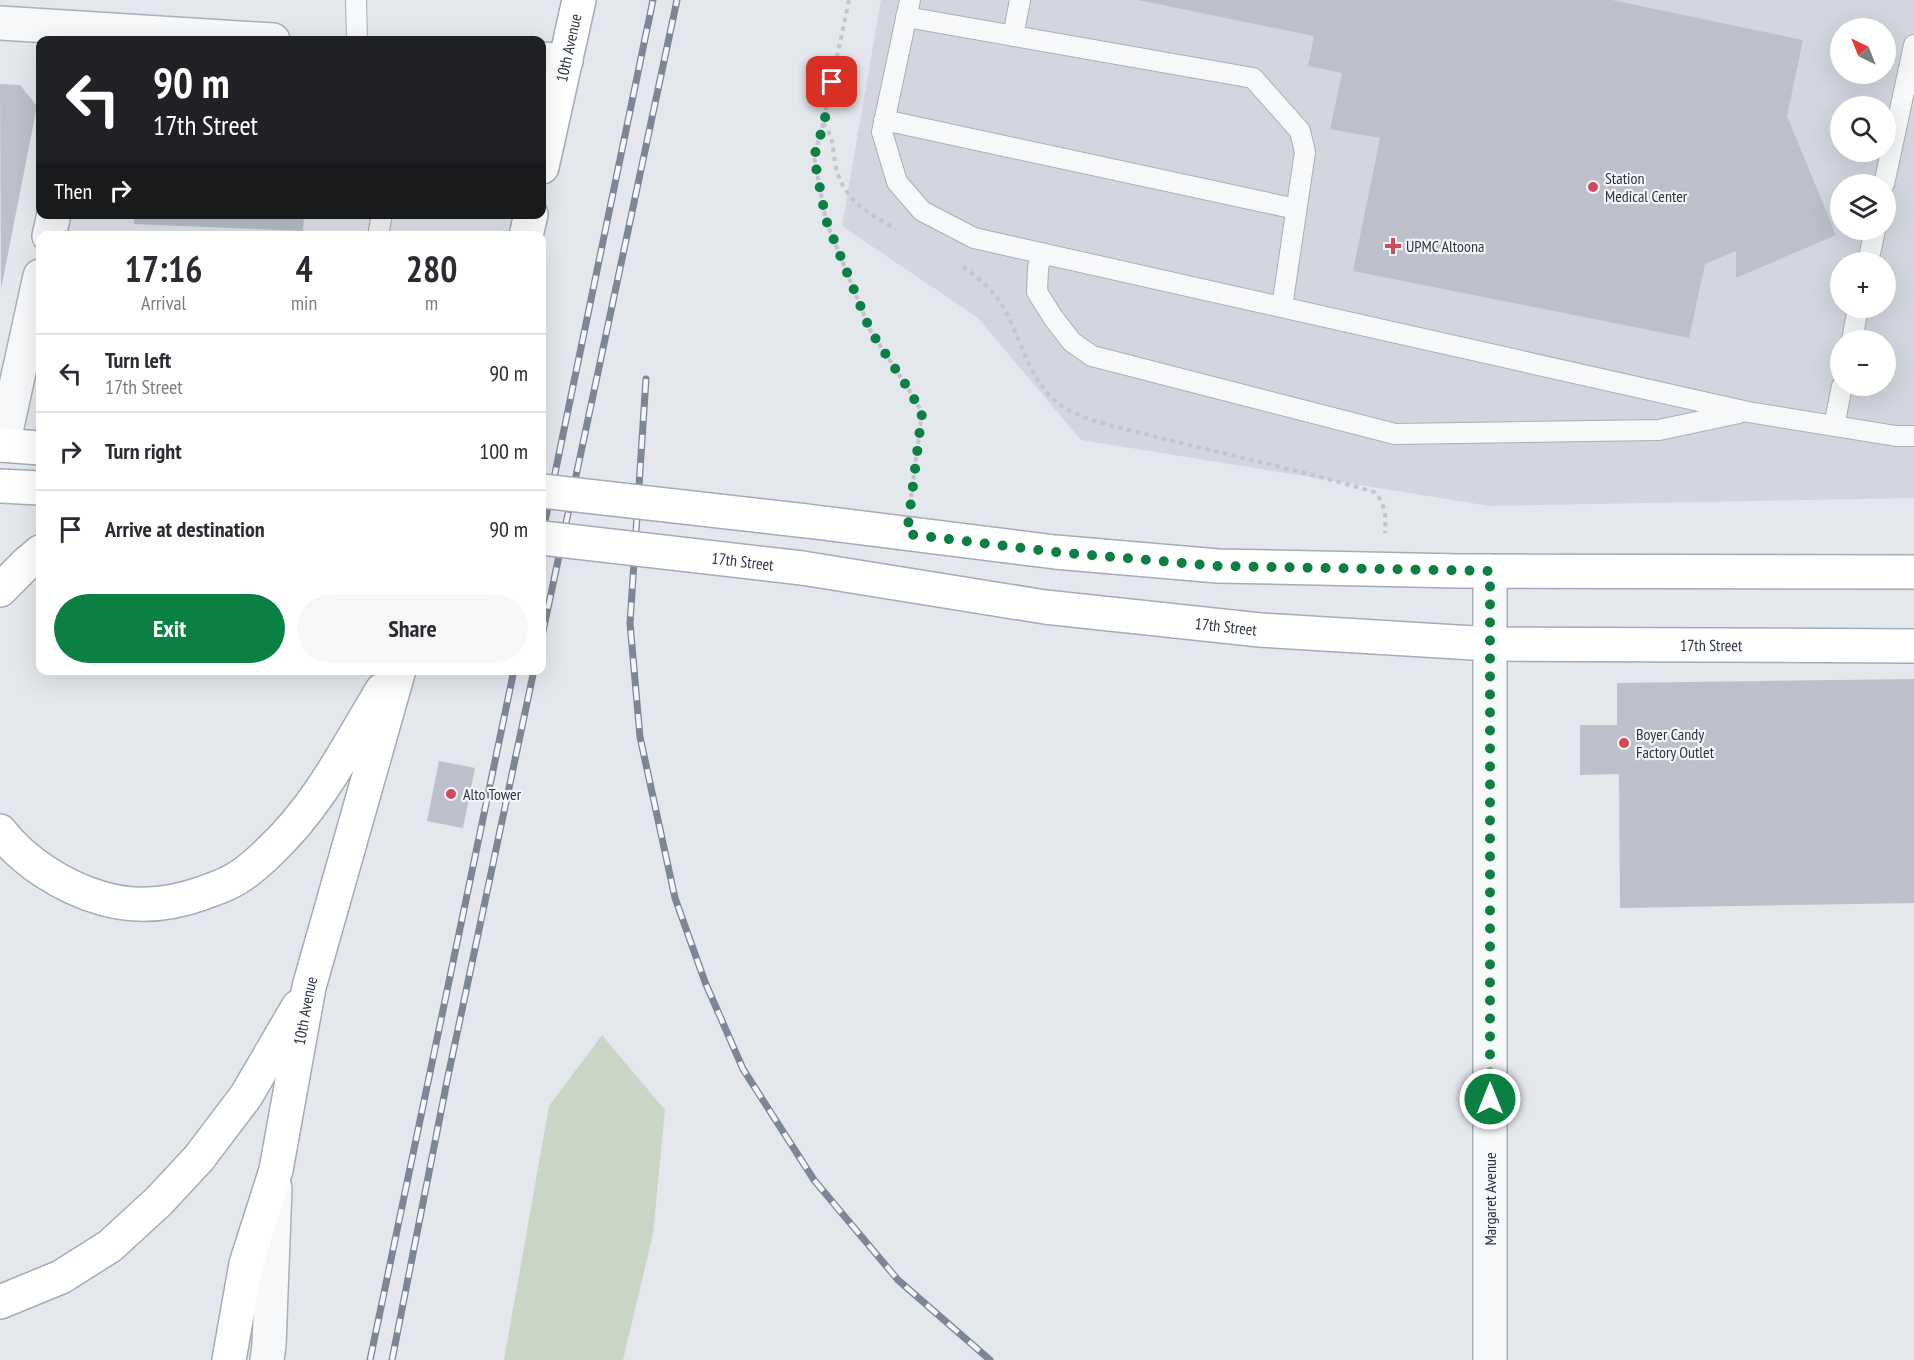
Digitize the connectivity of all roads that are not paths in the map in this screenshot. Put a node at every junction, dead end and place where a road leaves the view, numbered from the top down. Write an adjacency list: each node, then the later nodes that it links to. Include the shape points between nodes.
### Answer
1 (356, 0): 8 (lane)
2 (579, 0): 11 (main road, 10th Avenue)
3 (1020, 0): 9 (lane)
4 (908, 8): 9 (lane); 12 (lane)
5 (0, 23): 6 (street)
6 (96, 23): 7 (street)
7 (231, 36)
8 (357, 36)
9 (1013, 36): 15 (lane, via 1253,78 1300,131 1305,152)
10 (1914, 45): 14 (lane)
11 (554, 60): 13 (main road, 10th Avenue)
12 (884, 120): 15 (lane); 16 (lane, via 882,132 897,182 922,211 974,238)
13 (546, 131)
14 (1886, 174)
15 (1296, 209): 18 (lane)
16 (1042, 253): 18 (lane); 20 (lane, via 1037,292 1072,342 1092,356 1395,434 1659,430)
17 (36, 294): 23 (street)
18 (1282, 307): 20 (lane)
19 (1840, 396): 21 (lane)
20 (1748, 412): 21 (lane)
21 (1834, 426): 22 (lane)
22 (1914, 436)
23 (2, 445): 24 (main road)
24 (36, 448)
25 (0, 486): 26 (main road)
26 (36, 488)
27 (546, 491): 30 (main road, bridge, via 1055,552 1218,566)
28 (546, 538): 33 (main road, 17th Street, bridge, via 802,568 1045,607 1260,630)
29 (36, 555): 32 (main road)
30 (1490, 571): 31 (main road); 33 (street, Margaret Avenue)
31 (1914, 572)
32 (0, 590)
33 (1490, 644): 34 (main road, 17th Street); 43 (street, Margaret Avenue)
34 (1914, 646)
35 (390, 675): 37 (main road, via 316,800 288,834 258,863 230,882 188,899 154,904 118,903 85,893 29,860)
36 (398, 675): 38 (main road, 10th Avenue)
37 (0, 831)
38 (309, 987): 39 (main road, 10th Avenue); 40 (main road, via 246,1096 199,1158 159,1201 110,1246 61,1277)
39 (276, 1170): 41 (main road, via 246,1264); 42 (street, 10th Avenue)
40 (0, 1302)
41 (231, 1350)
42 (268, 1352)
43 (1490, 1360)

